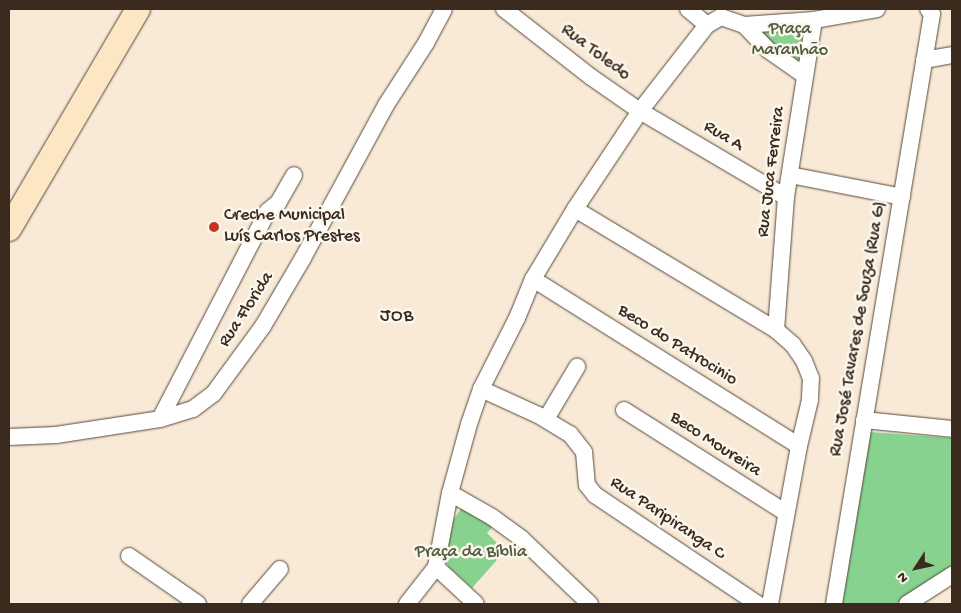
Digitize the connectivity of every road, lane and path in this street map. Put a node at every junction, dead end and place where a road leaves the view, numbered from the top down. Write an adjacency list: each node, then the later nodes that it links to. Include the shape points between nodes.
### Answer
1 (138, 9): 19 (street)
2 (444, 9): 25 (street, Rua Florida, via 386,104 343,182 334,205 257,334 225,380 203,403)
3 (504, 9): 13 (street, Rua Toledo, via 591,77)
4 (688, 9): 9 (street)
5 (877, 9): 7 (street)
6 (928, 9): 11 (street, Rua José Tavares de Souza (Rua G), via 932,14)
7 (814, 20): 8 (street); 12 (street, Rua Juca Ferreira)
8 (737, 22): 9 (street, via 721,17); 12 (street, via 768,50)
9 (707, 26): 13 (street)
10 (952, 55): 11 (street)
11 (924, 60): 17 (street, Rua José Tavares de Souza (Rua G))
12 (804, 75): 15 (street, Rua Juca Ferreira)
13 (640, 110): 16 (street, Rua A); 18 (street)
14 (294, 175): 25 (street, via 278,203 268,211)
15 (790, 176): 16 (street, Rua Juca Ferreira); 17 (street)
16 (786, 197): 21 (street, Rua Juca Ferreira)
17 (902, 198): 27 (street, Rua José Tavares de Souza (Rua G))
18 (575, 209): 20 (street); 21 (street)
19 (9, 229)
20 (534, 279): 23 (street); 30 (street, Beco do Patrocinio)
21 (776, 330): 30 (street, via 793,345 811,378 810,400)
22 (577, 367): 26 (street)
23 (481, 389): 26 (street, Rua Paripiranga C); 31 (street)
24 (624, 410): 32 (street, Beco Moureira)
25 (160, 419): 29 (street, Rua Florida, via 56,435)
26 (546, 420): 42 (street, Rua Paripiranga C, via 578,442 586,459 587,484 595,495)
27 (864, 420): 28 (street); 44 (street, Rua José Tavares de Souza (Rua G))
28 (952, 429)
29 (9, 437)
30 (799, 446): 32 (street)
31 (450, 493): 34 (street); 41 (street, via 492,517 522,540)
32 (786, 513): 43 (street)
33 (129, 556): 37 (street)
34 (436, 567): 39 (street); 40 (street)
35 (280, 569): 38 (street)
36 (952, 575): 45 (street)
37 (198, 604)
38 (250, 604)
39 (407, 604)
40 (476, 604)
41 (590, 604)
42 (758, 604)
43 (770, 604)
44 (834, 604)
45 (907, 604)

